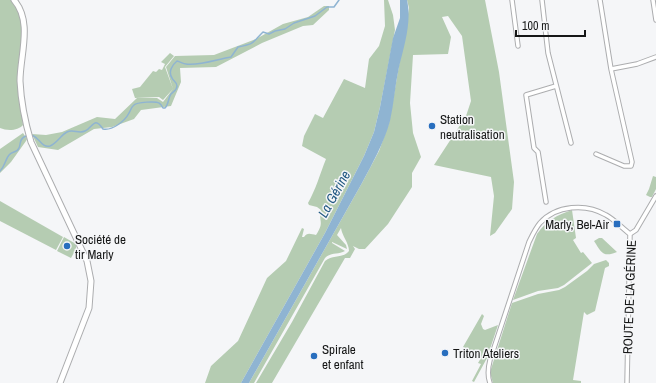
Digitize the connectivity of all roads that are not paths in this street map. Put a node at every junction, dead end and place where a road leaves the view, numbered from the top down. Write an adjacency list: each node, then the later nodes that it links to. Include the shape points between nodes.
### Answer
1 (14, 0): 16 (street, via 23,19 20,80 28,132 87,261 91,281 89,308)
2 (512, 0): 7 (street)
3 (542, 0): 10 (street, via 548,53)
4 (600, 0): 9 (street)
5 (652, 0): 6 (street)
6 (656, 20)
7 (518, 46)
8 (656, 57): 9 (street)
9 (611, 69): 12 (street, via 631,166 624,166)
10 (556, 86): 11 (street); 14 (street, via 526,95)
11 (571, 143)
12 (596, 154)
13 (656, 196): 15 (street, ROUTE DE LA GÉRINE, via 636,230)
14 (546, 202)
15 (630, 234): 17 (street, via 606,215 583,207 559,211 541,222 529,242 490,360); 18 (street, ROUTE DE LA GÉRINE)
16 (60, 383)
17 (490, 383)
18 (627, 383)

